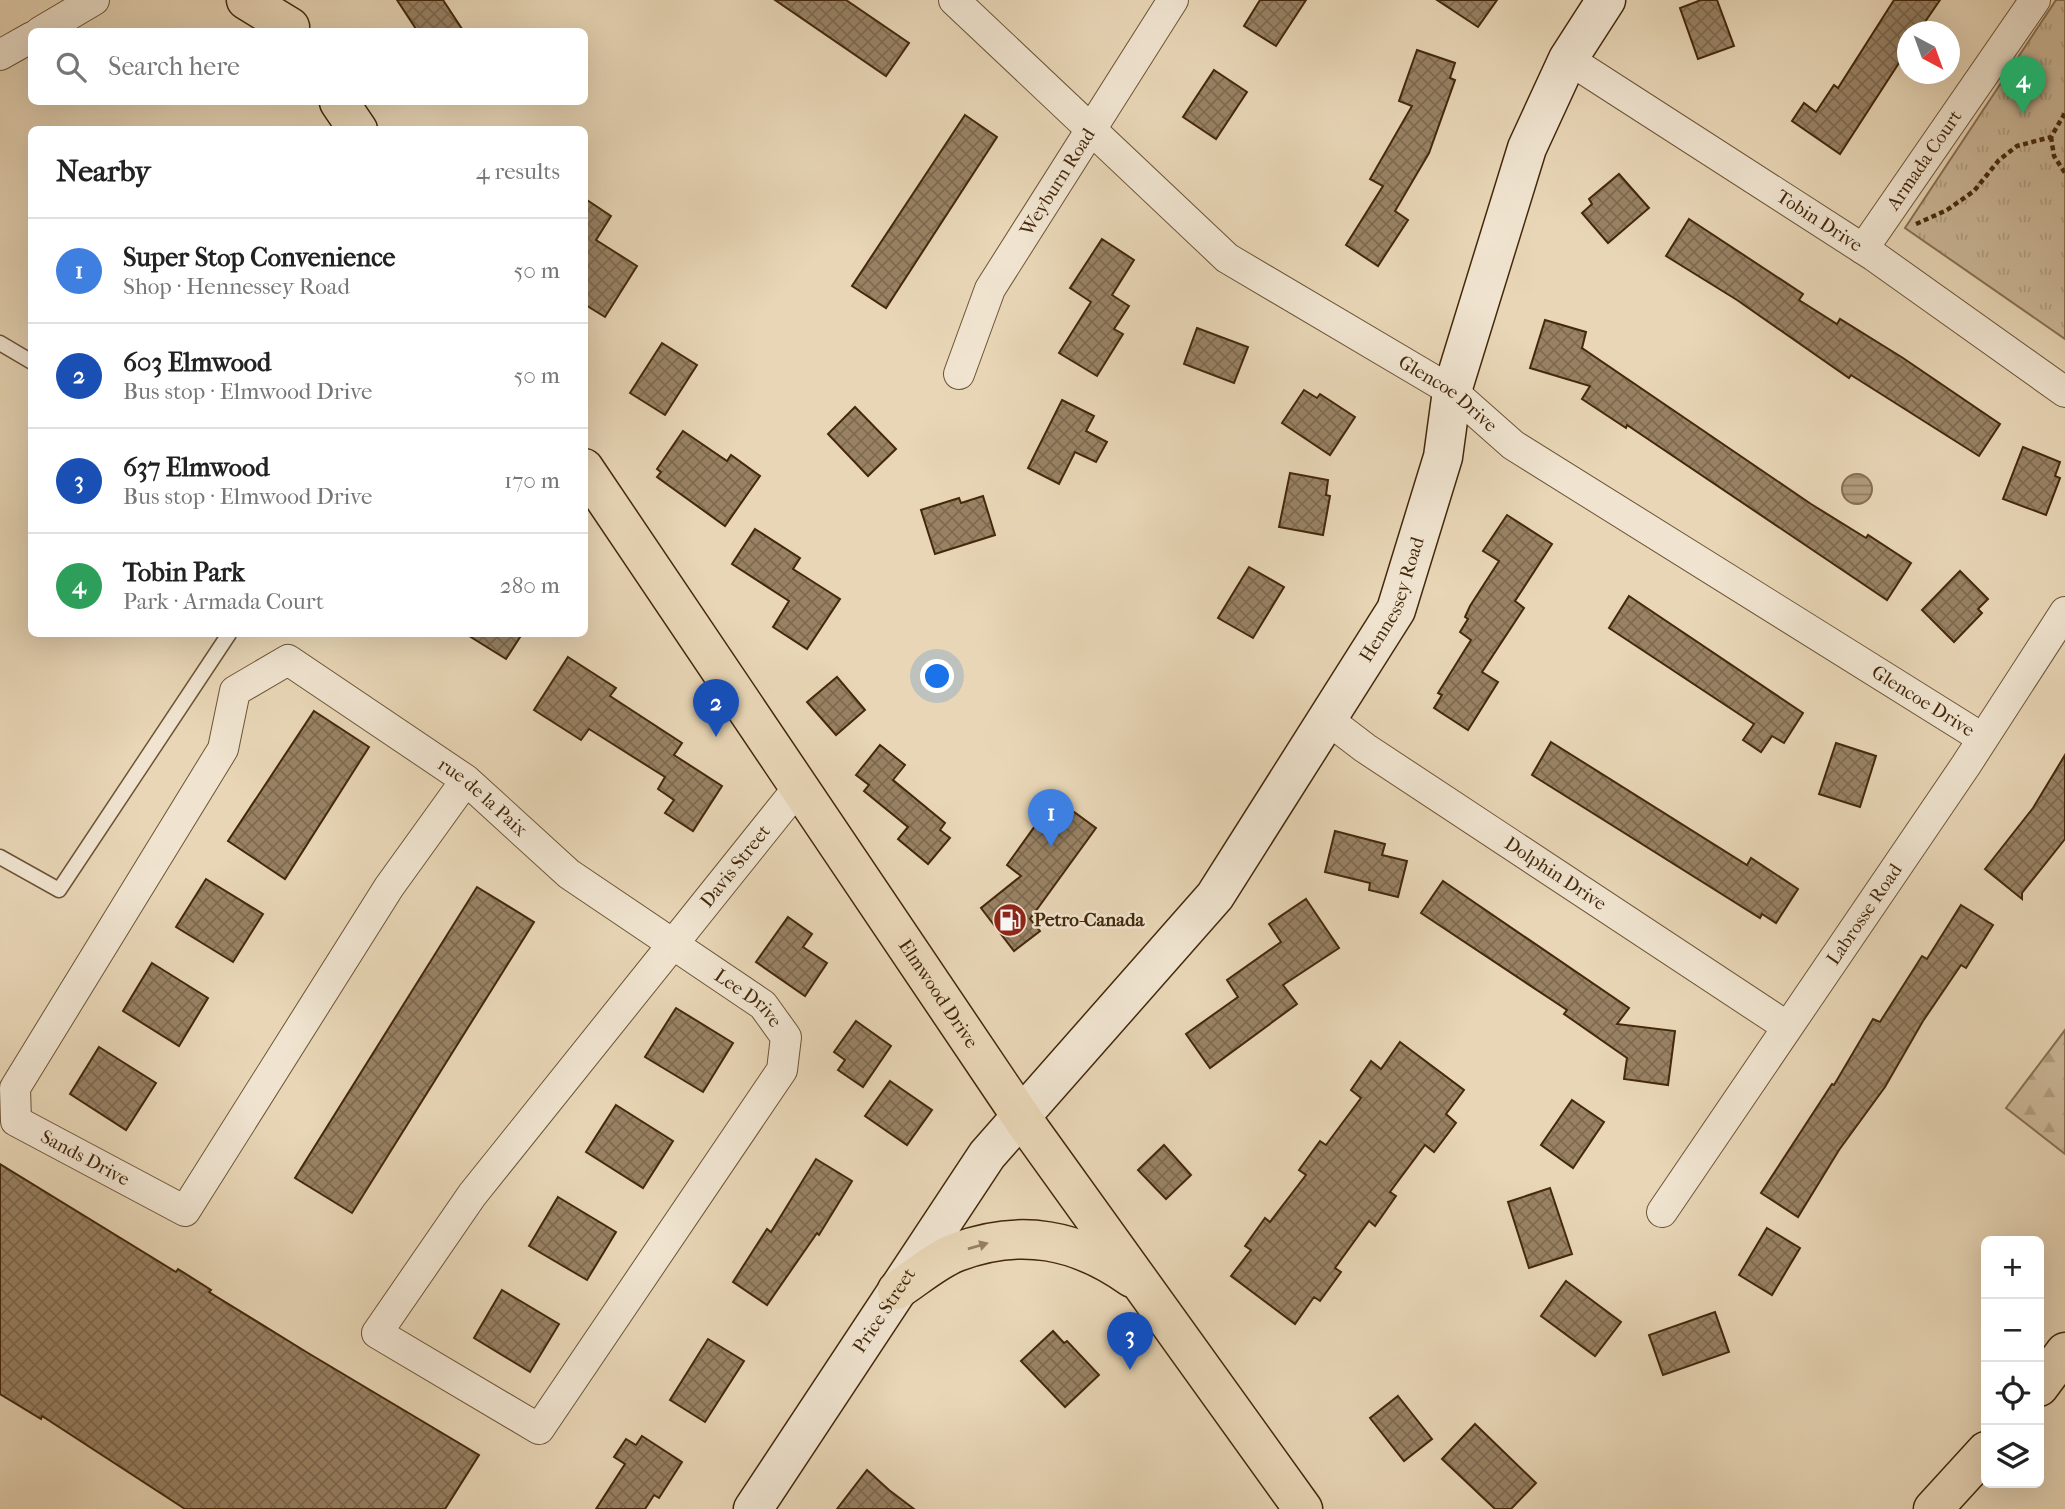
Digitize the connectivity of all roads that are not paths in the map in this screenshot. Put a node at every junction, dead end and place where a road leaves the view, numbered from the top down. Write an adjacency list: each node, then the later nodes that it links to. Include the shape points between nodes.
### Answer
1 (94, 0): 8 (street)
2 (246, 0): 7 (main road)
3 (954, 0): 14 (street, Glencoe Drive)
4 (1173, 0): 14 (street, Weyburn Road)
5 (1606, 0): 11 (street, Hennessey Road)
6 (2035, 0): 15 (street, Armada Court)
7 (285, 20)
8 (47, 28)
9 (28, 39): 10 (street)
10 (0, 55)
11 (1568, 59): 15 (street, Tobin Drive); 19 (street, Hennessey Road, via 1527,148)
12 (342, 105): 13 (main road)
13 (355, 126)
14 (1091, 127): 18 (street, Weyburn Road, via 990,289); 19 (street, Glencoe Drive, via 1227,258)
15 (1863, 250): 20 (street, Tobin Drive)
16 (0, 343): 17 (lane)
17 (28, 360)
18 (959, 374)
19 (1452, 390): 25 (street, Hennessey Road, via 1443,457 1396,610); 26 (street, Glencoe Drive, via 1513,445)
20 (2065, 392)
21 (588, 474): 28 (main road, Elmwood Drive)
22 (2065, 612): 26 (street, Labrosse Road)
23 (227, 637): 29 (lane, via 59,890)
24 (288, 660): 27 (street, rue de la Paix); 27 (street, Sands Drive, via 235,691 223,748 15,1088 16,1121 185,1212 389,887)
25 (1327, 719): 31 (street, Dolphin Drive); 32 (street, Hennessey Road, via 1215,896)
26 (1982, 738): 31 (street, Labrosse Road)
27 (466, 780): 30 (street, rue de la Paix, via 569,874)
28 (798, 788): 30 (street, Davis Street); 32 (main road, Elmwood Drive)
29 (0, 857)
30 (672, 943): 30 (street, Lee Drive, via 763,1005 786,1037 782,1070 540,1429 377,1333 472,1195)
31 (1786, 1026): 33 (street, Labrosse Road)
32 (1022, 1118): 34 (main road, Elmwood Drive); 35 (street, Price Street, via 987,1155)
33 (1662, 1212)
34 (1146, 1289): 35 (main road, one-way to 34, via 955,1253 1004,1239 1055,1241 1104,1258); 40 (main road, Elmwood Drive)
35 (897, 1290): 39 (street, Price Street)
36 (2065, 1352): 37 (main road)
37 (2044, 1380)
38 (1981, 1456): 41 (main road)
39 (753, 1509)
40 (1303, 1509)
41 (1933, 1509)

